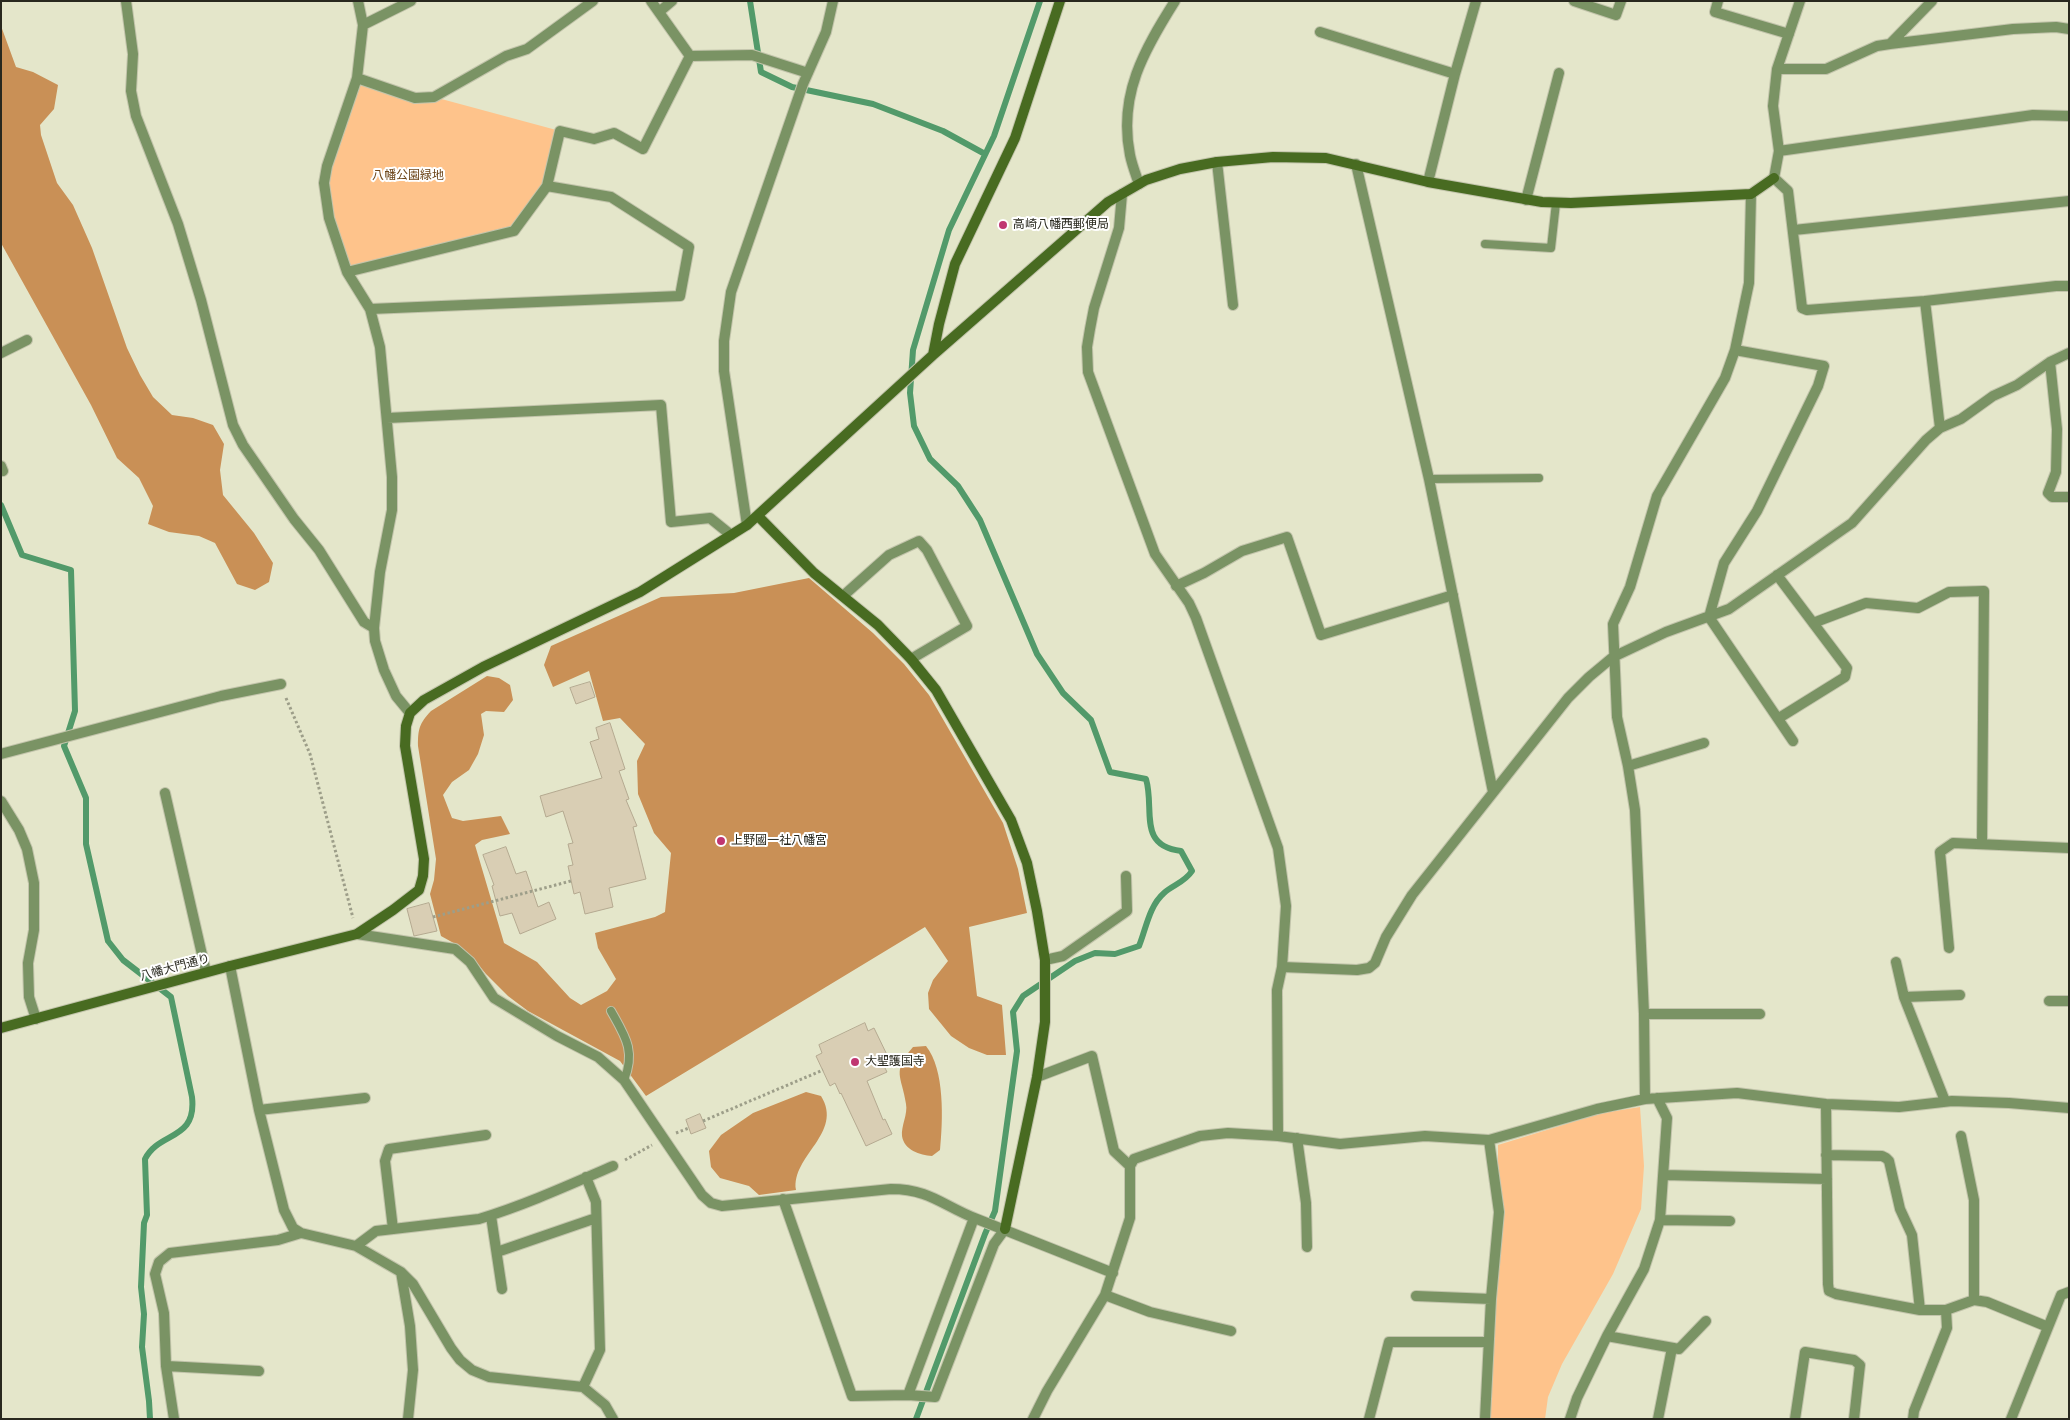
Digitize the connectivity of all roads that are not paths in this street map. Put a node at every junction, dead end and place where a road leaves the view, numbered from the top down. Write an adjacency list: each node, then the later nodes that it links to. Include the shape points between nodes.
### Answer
1 (126, 1): 68 (street, via 136,116 178,224 233,424 243,445 319,550 364,622)
2 (358, 1): 17 (street)
3 (411, 1): 17 (street)
4 (593, 1): 27 (street, via 527,49 506,56 434,97 415,98)
5 (651, 1): 16 (street)
6 (672, 1): 16 (street)
7 (833, 1): 24 (street, via 826,32)
8 (1060, 1): 52 (street, via 1014,138 955,264)
9 (1175, 1): 34 (street, via 1151,40 1133,80 1128,139)
10 (1476, 1): 26 (street)
11 (1574, 1): 12 (street, via 1616,15)
12 (1621, 1)
13 (1718, 1): 20 (street, via 1714,12)
14 (1800, 1): 20 (street)
15 (1932, 1): 21 (street)
16 (659, 12): 22 (street)
17 (363, 25): 27 (street)
18 (2069, 29): 21 (street, via 2013,29)
19 (1320, 32): 26 (street)
20 (1789, 34): 23 (street)
21 (1890, 44): 23 (street, via 1878,46 1826,69)
22 (690, 56): 24 (street, via 752,55); 35 (street, via 643,149 614,133 594,138 560,131)
23 (1777, 69): 29 (street, via 1773,106)
24 (808, 73): 60 (street, via 731,292 724,341 726,391)
25 (1559, 73): 38 (street)
26 (1455, 74): 33 (street)
27 (357, 78): 43 (street, via 324,183 329,218)
28 (2069, 116): 29 (street, via 2032,115)
29 (1779, 151): 32 (street)
30 (1217, 162): 31 (street, via 1273,157 1326,158); 34 (street); 46 (street)
31 (1356, 164): 33 (street); 57 (street)
32 (1774, 178): 37 (street); 41 (street, via 1788,191)
33 (1428, 182): 38 (street)
34 (1139, 184): 36 (street)
35 (547, 186): 43 (street, via 514,231); 47 (street, via 612,198 689,247 680,296)
36 (1122, 194): 52 (street, via 1108,202); 63 (street, via 1119,228 1094,308 1087,347 1088,372 1155,554)
37 (1751, 194): 40 (street); 49 (street, via 1749,283)
38 (1526, 200): 40 (street)
39 (2069, 201): 41 (street)
40 (1556, 202): 42 (lane, via 1551,248)
41 (1794, 230): 45 (street, via 1802,308)
42 (1485, 244)
43 (347, 272): 47 (street)
44 (2069, 286): 45 (street)
45 (1925, 301): 55 (street)
46 (1233, 306)
47 (370, 309): 54 (street, via 380,347)
48 (28, 340): 50 (street)
49 (1735, 350): 66 (street, via 1824,366 1818,386 1757,511 1724,563); 69 (street, via 1725,378 1657,496 1630,587 1613,624)
50 (1, 353)
51 (2069, 353): 53 (street)
52 (933, 355): 59 (street)
53 (2050, 362): 55 (street, via 1961,419); 58 (street, via 2057,429 2056,472 2048,493 2052,498)
54 (387, 418): 61 (street, via 661,405 671,522 710,518); 68 (street, via 392,510 380,572)
55 (1940, 428): 62 (street, via 1852,523)
56 (1539, 478): 57 (lane)
57 (1430, 479): 64 (street)
58 (2069, 498)
59 (758, 516): 60 (street); 65 (street, via 814,573)
60 (747, 525): 61 (street)
61 (731, 536): 72 (street, via 640,592 484,667 424,700)
62 (1777, 575): 66 (street, via 1729,609); 67 (street)
63 (1176, 586): 64 (street, via 1242,551 1287,537 1321,634); 89 (street, via 1189,602 1196,618 1278,848 1286,906)
64 (1453, 595): 78 (street)
65 (843, 596): 70 (street, via 878,625); 70 (street, via 889,555 919,541 927,550 967,626)
66 (1709, 617): 69 (street, via 1666,632); 73 (street)
67 (1813, 624): 73 (street, via 1847,668 1845,677); 81 (street, via 1866,603 1918,608 1949,592 1984,591)
68 (374, 628): 72 (street, via 384,670 396,696)
69 (1613, 657): 77 (street, via 1616,717); 78 (street, via 1568,698)
70 (911, 660): 86 (street, via 936,690 1011,820 1027,864)
71 (280, 684): 76 (street, via 221,696)
72 (410, 713): 84 (street, 八幡大門通り, via 405,746 424,859 423,876 419,890)
73 (1779, 718): 74 (street)
74 (1793, 741)
75 (1704, 742): 77 (street)
76 (1, 754)
77 (1628, 766): 96 (street, via 1635,810)
78 (1493, 792): 89 (street, via 1412,895 1386,937 1375,963 1357,970)
79 (165, 793): 90 (street)
80 (1, 801): 98 (street, via 27,849 34,882 34,930 28,963 30,997)
81 (1982, 844): 82 (street); 85 (street, via 1953,843 1940,852)
82 (2069, 848)
83 (1126, 876): 86 (street, via 1127,911 1063,956)
84 (357, 934): 88 (street, 八幡大門通り); 101 (street, via 455,949 470,962 494,998 598,1057)
85 (1949, 948)
86 (1045, 960): 100 (street, via 1045,1022)
87 (1896, 962): 92 (street)
88 (230, 966): 90 (street, 八幡大門通り); 108 (street)
89 (1282, 967): 110 (street, via 1277,990)
90 (206, 972): 98 (street, 八幡大門通り)
91 (1960, 995): 92 (street)
92 (1904, 997): 105 (street)
93 (2049, 1001): 94 (street)
94 (2069, 1001)
95 (611, 1011): 101 (lane, via 627,1039 628,1070)
96 (1644, 1014): 97 (street); 104 (street)
97 (1760, 1014)
98 (36, 1019): 99 (street, 八幡大門通り)
99 (1, 1028)
100 (1036, 1077): 116 (street, via 1092,1056 1114,1151); 127 (street)
101 (624, 1080): 120 (street, via 702,1195 711,1203 722,1206)
102 (365, 1098): 108 (street)
103 (1657, 1098): 104 (street); 106 (street, via 1737,1092); 117 (street, via 1667,1118)
104 (1645, 1100): 113 (street, via 1597,1109)
105 (1945, 1101): 106 (street, via 1899,1107); 107 (street, via 2009,1102)
106 (1826, 1104): 114 (street)
107 (2069, 1108)
108 (259, 1110): 128 (street, via 284,1210 293,1228)
109 (486, 1135): 126 (street, via 389,1150 385,1161)
110 (1278, 1136): 112 (street); 116 (street, via 1228,1132 1200,1136 1134,1158)
111 (1961, 1136): 139 (street, via 1974,1200)
112 (1298, 1138): 113 (street, via 1340,1144 1426,1136); 130 (street, via 1306,1203)
113 (1489, 1140): 138 (street, via 1499,1212)
114 (1826, 1155): 119 (street); 140 (street, via 1882,1156 1889,1161 1900,1209 1912,1235)
115 (613, 1166): 118 (street)
116 (1130, 1166): 133 (street, via 1130,1218)
117 (1664, 1175): 119 (street); 124 (street)
118 (586, 1177): 121 (street); 122 (street, via 596,1202)
119 (1827, 1179): 140 (street, via 1829,1291)
120 (783, 1200): 123 (street, via 909,1189 931,1196); 151 (street, via 852,1396)
121 (491, 1216): 126 (street); 131 (street)
122 (596, 1218): 131 (street); 150 (street, via 600,1350)
123 (974, 1218): 127 (street); 151 (street)
124 (1660, 1220): 125 (street); 145 (street, via 1644,1268)
125 (1730, 1221)
126 (393, 1229): 129 (street, via 376,1231)
127 (1005, 1229): 133 (street); 151 (street, via 994,1244 935,1398)
128 (301, 1233): 129 (street); 148 (street, via 278,1240 170,1253 163,1257 155,1274 164,1312)
129 (356, 1246): 132 (street)
130 (1307, 1247)
131 (496, 1252): 134 (street)
132 (400, 1272): 150 (street, via 413,1284 451,1348 472,1370 489,1376); 153 (street, via 410,1326 413,1370)
133 (1113, 1273): 136 (street)
134 (502, 1289)
135 (2069, 1292): 143 (street, via 2061,1295)
136 (1105, 1295): 144 (street, via 1150,1312); 155 (street)
137 (1416, 1296): 138 (street)
138 (1491, 1300): 146 (street)
139 (1974, 1300): 141 (street); 143 (street, via 1987,1302)
140 (1920, 1310): 141 (street)
141 (1946, 1310): 162 (street, via 1947,1328)
142 (1706, 1321): 147 (street, via 1679,1349)
143 (2048, 1328): 163 (street)
144 (1231, 1331)
145 (1606, 1336): 147 (street); 158 (street)
146 (1488, 1342): 156 (street, via 1389,1342); 157 (street)
147 (1672, 1348): 159 (street)
148 (166, 1366): 149 (street); 152 (street)
149 (259, 1371)
150 (583, 1387): 154 (street, via 604,1405)
151 (908, 1395)
152 (174, 1419)
153 (408, 1419)
154 (613, 1419)
155 (1033, 1419)
156 (1369, 1419)
157 (1485, 1419)
158 (1570, 1419)
159 (1658, 1419)
160 (1795, 1419): 161 (street, via 1805,1352 1854,1360 1860,1365)
161 (1854, 1419)
162 (1913, 1419)
163 (2011, 1419)

